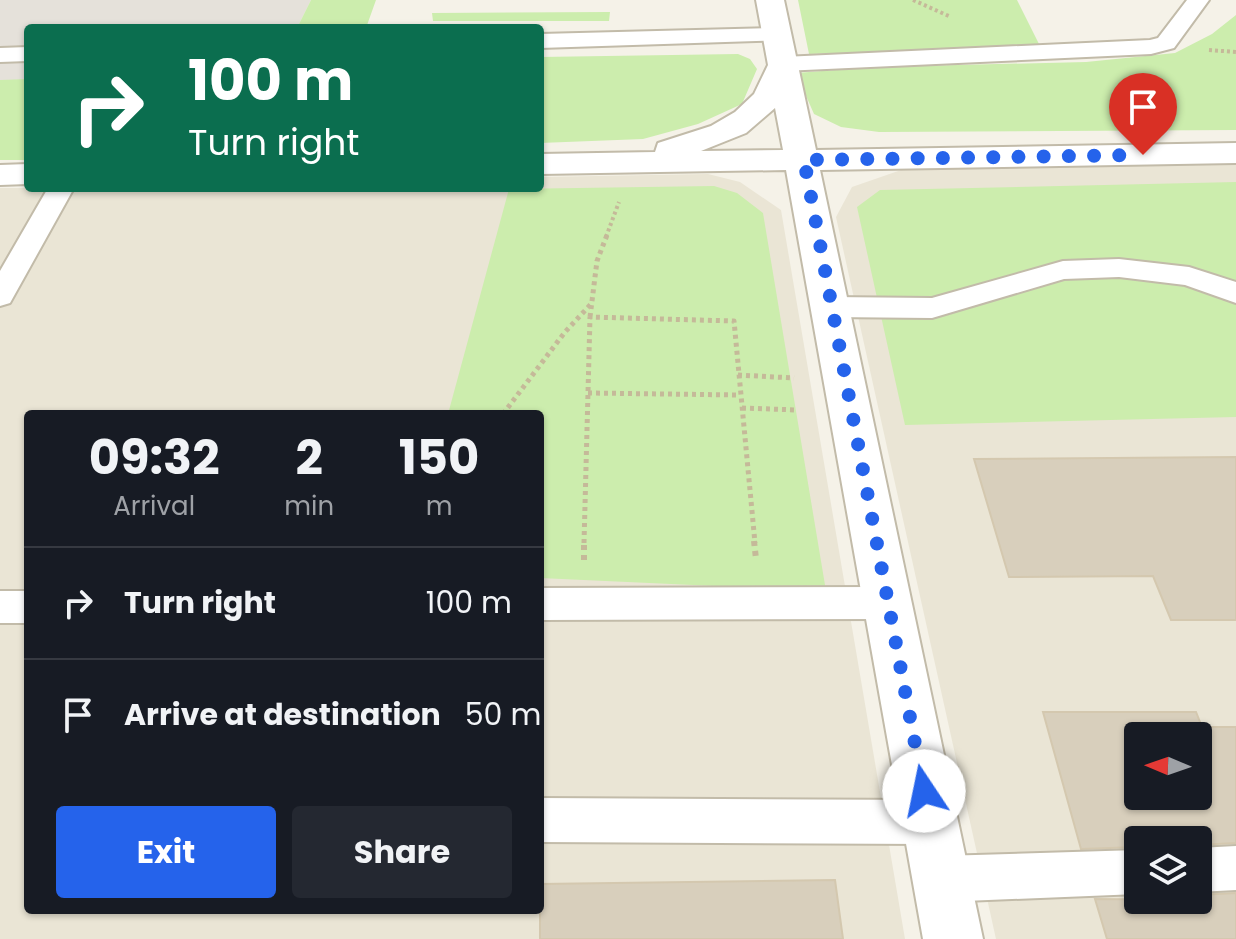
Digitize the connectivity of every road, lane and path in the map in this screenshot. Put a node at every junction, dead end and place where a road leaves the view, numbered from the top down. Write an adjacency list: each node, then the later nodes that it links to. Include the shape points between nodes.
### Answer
1 (770, 0): 4 (street)
2 (1198, 0): 4 (lane, via 1166,43 1151,47)
3 (544, 41): 4 (lane)
4 (780, 49): 8 (street); 12 (street, via 766,98 735,127)
5 (24, 54): 6 (lane)
6 (0, 55)
7 (1236, 153): 8 (street)
8 (804, 160): 12 (street); 17 (street)
9 (544, 165): 12 (street)
10 (24, 174): 11 (street)
11 (0, 175)
12 (620, 178): 16 (path, via 597,261)
13 (59, 192): 15 (lane)
14 (1236, 293): 17 (lane, via 1189,276 1119,268 1063,270 932,308)
15 (0, 296)
16 (592, 303): 18 (path); 24 (path)
17 (830, 307): 26 (street)
18 (590, 317): 19 (path, via 734,321); 21 (path)
19 (738, 375): 20 (path); 22 (path)
20 (799, 378)
21 (588, 393): 22 (path); 28 (path)
22 (740, 395): 23 (path)
23 (742, 408): 25 (path); 29 (path)
24 (506, 410)
25 (804, 410)
26 (887, 603): 29 (lane); 31 (street)
27 (544, 604): 28 (lane)
28 (583, 604): 29 (lane)
29 (760, 604)
30 (544, 820): 31 (lane)
31 (930, 822): 35 (street)
32 (1236, 868): 33 (lane)
33 (1212, 869)
34 (1124, 872): 35 (lane)
35 (941, 879): 36 (street)
36 (953, 939)

